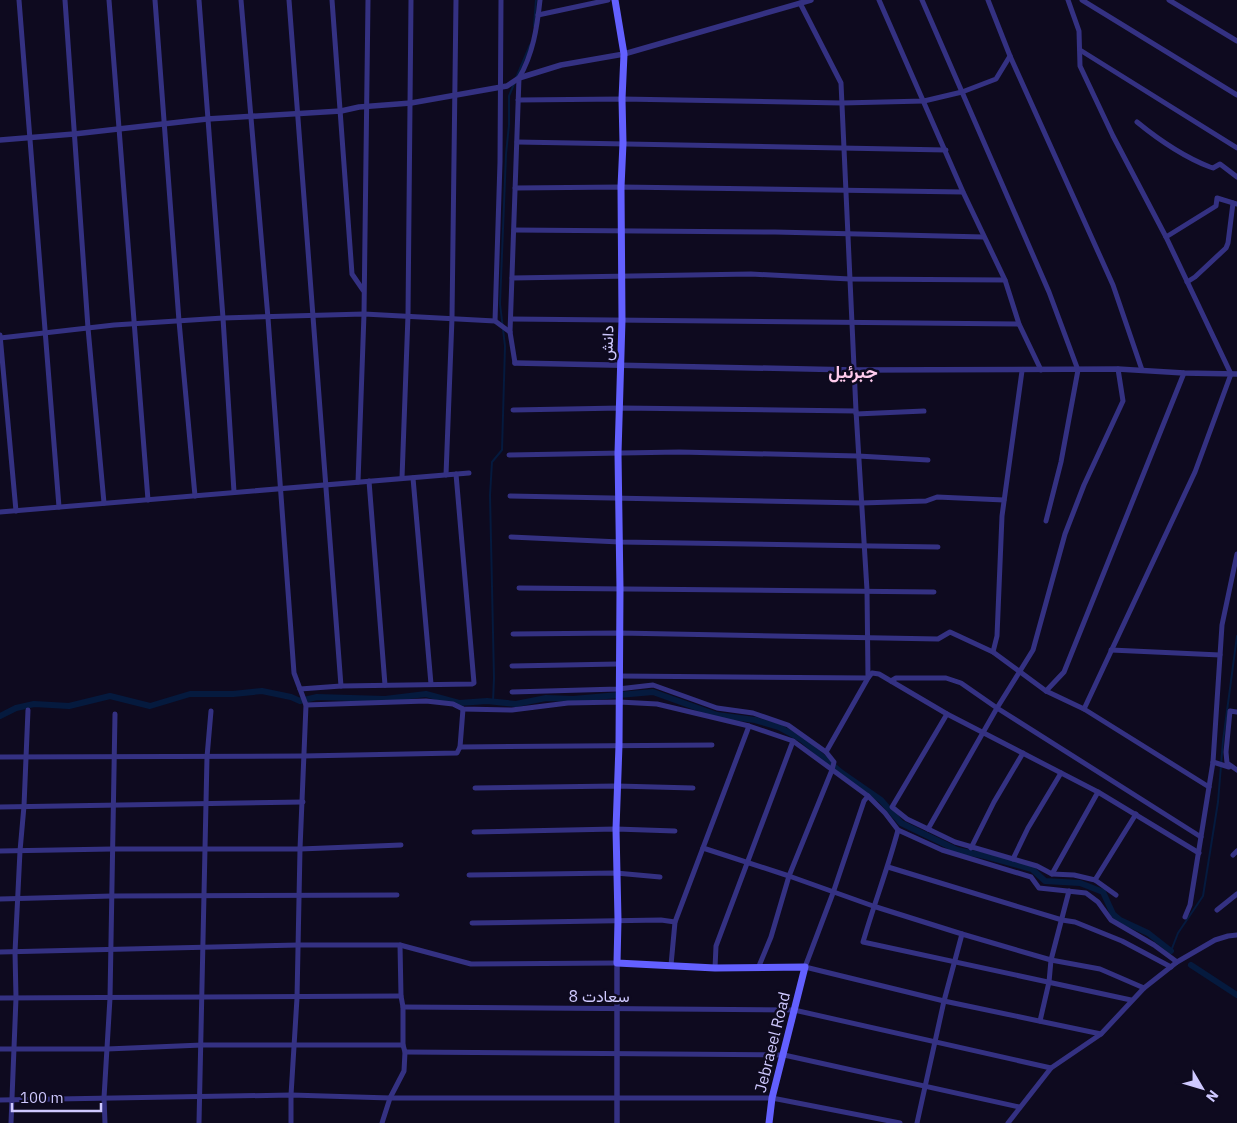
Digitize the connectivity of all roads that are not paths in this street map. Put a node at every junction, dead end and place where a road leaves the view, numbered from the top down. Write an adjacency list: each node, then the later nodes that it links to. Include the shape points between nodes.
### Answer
1 (19, 0): 50 (street)
2 (65, 0): 49 (street)
3 (109, 0): 48 (street)
4 (155, 0): 47 (street)
5 (199, 0): 45 (street)
6 (241, 0): 44 (street)
7 (289, 0): 43 (street)
8 (332, 0): 42 (street)
9 (368, 0): 41 (street)
10 (411, 0): 39 (street)
11 (456, 0): 35 (street)
12 (501, 0): 32 (street)
13 (540, 0): 26 (street)
14 (575, 0): 25 (street)
15 (608, 0): 25 (street)
16 (615, 0): 29 (main road, دانش)
17 (811, 0): 24 (street)
18 (879, 0): 38 (street)
19 (922, 0): 33 (street)
20 (988, 0): 30 (street)
21 (1068, 0): 28 (street, via 1079,31)
22 (1082, 0): 34 (street)
23 (1170, 0): 27 (street)
24 (800, 3): 29 (street); 40 (street, via 841,83)
25 (576, 7): 26 (street)
26 (538, 15): 31 (street, via 534,43)
27 (1237, 40)
28 (1080, 50): 55 (street); 67 (street, via 1080,66)
29 (624, 54): 31 (street, via 561,64); 36 (main road, دانش)
30 (1010, 56): 33 (street, via 996,79); 97 (street, via 1113,285)
31 (519, 78): 32 (street); 37 (street)
32 (504, 87): 35 (street); 83 (street)
33 (962, 92): 38 (street); 96 (street, via 1049,292)
34 (1237, 95)
35 (456, 96): 39 (street); 79 (street)
36 (622, 99): 37 (street); 40 (street); 53 (main road, دانش)
37 (518, 100): 52 (street)
38 (924, 101): 40 (street); 56 (street)
39 (411, 103): 41 (street); 76 (street)
40 (842, 103): 54 (street)
41 (366, 107): 42 (street); 73 (street)
42 (341, 111): 43 (street); 73 (street, via 352,274)
43 (299, 114): 44 (street); 75 (street)
44 (251, 117): 45 (street); 78 (street)
45 (207, 119): 47 (street); 77 (street)
46 (1137, 122): 57 (street, via 1184,155 1210,168 1220,164)
47 (164, 123): 48 (street); 82 (street)
48 (119, 129): 49 (street); 84 (street)
49 (74, 134): 50 (street); 87 (street)
50 (31, 138): 51 (street); 89 (street)
51 (0, 140)
52 (517, 142): 53 (street); 59 (street)
53 (623, 143): 54 (street); 58 (main road, دانش)
54 (844, 148): 56 (street); 60 (street)
55 (1237, 148)
56 (946, 150): 61 (street)
57 (1237, 177)
58 (621, 187): 59 (street); 60 (street); 64 (main road, دانش)
59 (515, 188): 63 (street)
60 (846, 191): 61 (street); 65 (street)
61 (963, 192): 66 (street)
62 (1235, 203): 67 (street, via 1217,198 1216,206); 72 (street, via 1226,248)
63 (514, 230): 64 (street); 69 (street)
64 (621, 231): 65 (street); 68 (main road, دانش)
65 (848, 234): 66 (street); 70 (street)
66 (984, 237): 71 (street)
67 (1166, 237): 72 (street)
68 (622, 276): 69 (street); 70 (street, via 751,274); 81 (main road, دانش)
69 (512, 278): 80 (street)
70 (850, 279): 71 (street); 85 (street)
71 (1005, 280): 86 (street)
72 (1188, 282): 100 (street)
73 (364, 291): 74 (street)
74 (364, 314): 75 (street); 76 (street); 115 (street)
75 (312, 316): 78 (street); 116 (street)
76 (408, 316): 79 (street); 112 (street)
77 (223, 318): 78 (street); 82 (street); 118 (street)
78 (268, 318): 117 (street)
79 (452, 318): 83 (street); 111 (street)
80 (510, 319): 81 (street); 88 (street)
81 (622, 320): 85 (street); 92 (main road, دانش)
82 (179, 321): 84 (street); 119 (street)
83 (495, 321): 88 (street)
84 (134, 324): 87 (street); 122 (street)
85 (852, 324): 86 (street); 94 (street)
86 (1019, 324): 95 (street)
87 (88, 328): 89 (street); 125 (street)
88 (510, 332): 91 (street)
89 (46, 333): 90 (street); 126 (street)
90 (0, 336): 127 (street)
91 (515, 363): 92 (street)
92 (620, 364): 94 (street); 101 (main road, دانش)
93 (1118, 369): 96 (street); 97 (street); 147 (street, via 1123,401 1065,534 1033,650)
94 (854, 370): 98 (street); 104 (street)
95 (1041, 370): 96 (street); 98 (street)
96 (1078, 370): 129 (street, via 1062,462)
97 (1142, 370): 99 (street)
98 (1022, 371): 123 (street)
99 (1184, 373): 100 (street); 156 (street, via 1064,672)
100 (1234, 374): 142 (street, via 1195,472)
101 (620, 408): 102 (street); 104 (street); 105 (main road, دانش)
102 (513, 410)
103 (924, 412): 104 (street)
104 (856, 413): 107 (street)
105 (618, 453): 106 (street); 107 (street); 121 (main road, دانش)
106 (509, 455)
107 (858, 456): 108 (street); 124 (street)
108 (928, 460)
109 (468, 473): 110 (street)
110 (456, 474): 111 (street); 151 (street, via 475,681 472,684)
111 (446, 475): 113 (street)
112 (402, 478): 113 (street); 114 (street)
113 (413, 478): 151 (street)
114 (369, 481): 115 (street); 152 (street)
115 (358, 482): 116 (street)
116 (326, 485): 117 (street); 153 (street)
117 (280, 489): 118 (street); 154 (street, via 294,673)
118 (234, 492): 119 (street)
119 (195, 496): 122 (street)
120 (510, 496): 121 (street)
121 (618, 498): 124 (street); 131 (main road, دانش)
122 (148, 500): 125 (street)
123 (1004, 500): 124 (street, via 937,497 926,502); 143 (street, via 997,636)
124 (861, 502): 132 (street)
125 (104, 503): 126 (street)
126 (59, 507): 127 (street)
127 (16, 511): 128 (street)
128 (0, 512)
129 (1046, 521)
130 (511, 537): 131 (street)
131 (620, 542): 132 (street); 136 (main road, دانش)
132 (863, 546): 133 (street); 137 (street)
133 (938, 547)
134 (1237, 554): 144 (street, via 1222,625)
135 (518, 588): 136 (street)
136 (620, 589): 137 (street); 139 (main road, دانش)
137 (867, 590): 138 (street); 141 (street)
138 (934, 592)
139 (619, 633): 140 (street); 141 (street); 145 (main road, دانش)
140 (513, 634)
141 (867, 637): 143 (street, via 938,639 950,632); 149 (street)
142 (1111, 650): 144 (street); 161 (street)
143 (993, 652): 147 (street)
144 (1220, 655): 181 (street)
145 (618, 664): 146 (street); 148 (main road, دانش)
146 (512, 666)
147 (1020, 671): 156 (street); 160 (street)
148 (618, 676): 149 (street); 155 (main road, دانش)
149 (868, 678): 150 (street, via 872,673); 174 (street)
150 (891, 681): 160 (street, via 896,678 946,678 962,683); 167 (street)
151 (431, 684): 152 (street)
152 (385, 685): 153 (street)
153 (340, 686): 154 (street)
154 (300, 689): 159 (street)
155 (618, 689): 157 (street); 158 (main road, دانش); 174 (street, via 653,685 717,708 753,713 788,725)
156 (1046, 691): 161 (street)
157 (512, 692)
158 (619, 702): 163 (street, via 568,703 512,710); 168 (street, via 657,704); 171 (main road, دانش)
159 (306, 705): 163 (street, via 426,701 453,704); 176 (street)
160 (997, 708): 169 (street); 202 (street)
161 (1084, 709): 186 (street)
162 (28, 710): 178 (street)
163 (463, 710): 173 (street)
164 (211, 711): 179 (street)
165 (1237, 712): 183 (street, via 1230,711 1226,752 1227,763)
166 (115, 714): 180 (street)
167 (947, 714): 169 (street); 197 (street, via 892,807 907,820)
168 (749, 726): 170 (street); 205 (street)
169 (984, 733): 175 (street); 197 (street)
170 (793, 741): 182 (street); 213 (street)
171 (619, 745): 172 (street); 173 (street); 185 (main road, دانش)
172 (712, 745)
173 (460, 747): 176 (street, via 456,753)
174 (826, 752): 182 (street, via 834,762)
175 (1023, 753): 184 (street); 204 (street)
176 (303, 756): 179 (street); 191 (street)
177 (0, 757): 178 (street)
178 (26, 757): 180 (street); 194 (street)
179 (207, 757): 180 (street); 192 (street)
180 (115, 758): 193 (street)
181 (1213, 762): 183 (street); 186 (street)
182 (832, 770): 190 (street); 218 (street)
183 (1237, 771)
184 (1061, 773): 189 (street); 212 (street)
185 (617, 786): 187 (street); 188 (street); 198 (main road, دانش)
186 (1209, 787): 202 (street)
187 (475, 788)
188 (693, 788)
189 (1098, 792): 196 (street); 216 (street)
190 (868, 796): 199 (street); 222 (street)
191 (303, 802): 192 (street); 208 (street)
192 (207, 803): 193 (street); 207 (street)
193 (114, 804): 194 (street); 206 (street)
194 (24, 806): 195 (street); 210 (street)
195 (0, 807)
196 (1136, 814): 211 (street); 220 (street)
197 (928, 829): 204 (street)
198 (616, 830): 200 (street); 201 (street); 215 (main road, دانش)
199 (898, 830): 214 (street); 221 (street, via 942,850 1030,877 1039,888)
200 (675, 831)
201 (474, 832)
202 (1201, 837): 211 (street)
203 (401, 845): 208 (street)
204 (972, 847): 212 (street)
205 (703, 848): 213 (street); 236 (street)
206 (112, 849): 207 (street); 210 (street); 227 (street)
207 (206, 849): 208 (street); 228 (street)
208 (300, 849): 224 (street)
209 (0, 851): 210 (street)
210 (20, 851): 230 (street)
211 (1199, 853): 233 (street)
212 (1013, 859): 216 (street)
213 (746, 864): 218 (street); 254 (street, via 716,946)
214 (888, 867): 231 (street); 235 (street)
215 (616, 873): 217 (street); 219 (street); 234 (main road, دانش)
216 (1052, 874): 220 (street)
217 (469, 875)
218 (789, 876): 222 (street); 251 (street)
219 (660, 877)
220 (1095, 880): 226 (street)
221 (1069, 891): 235 (street); 248 (street, via 1086,893 1098,902 1111,920)
222 (833, 892): 231 (street); 252 (street)
223 (1237, 894): 232 (street)
224 (300, 895): 225 (street); 228 (street); 240 (street)
225 (397, 895)
226 (1116, 895)
227 (112, 896): 228 (street); 230 (street); 243 (street)
228 (205, 896): 242 (street)
229 (0, 899): 230 (street)
230 (19, 899): 245 (street)
231 (873, 906): 238 (street); 247 (street, via 862,942)
232 (1217, 910)
233 (1185, 917)
234 (618, 920): 236 (street); 237 (street); 249 (main road, دانش)
235 (1062, 920): 246 (street); 253 (street, via 1122,941)
236 (675, 922): 250 (street)
237 (472, 923)
238 (962, 934): 246 (street); 247 (street)
239 (1237, 936): 248 (street, via 1215,940)
240 (298, 945): 241 (street); 242 (street); 262 (street)
241 (400, 945): 249 (street, via 471,964); 257 (street)
242 (204, 948): 243 (street); 261 (street)
243 (110, 950): 245 (street); 260 (street)
244 (0, 952): 245 (street)
245 (15, 952): 259 (street)
246 (1051, 960): 255 (street); 256 (street, via 1100,969)
247 (954, 962): 255 (street); 263 (street)
248 (1177, 962): 253 (street)
249 (617, 963): 250 (main road); 266 (street)
250 (671, 965): 254 (main road)
251 (759, 966): 252 (main road); 254 (main road)
252 (805, 967): 263 (street); 267 (main road, Jebraeel Road)
253 (1170, 967): 256 (street)
254 (715, 968)
255 (1049, 982): 264 (street); 268 (street)
256 (1144, 988): 264 (street)
257 (400, 996): 262 (street); 265 (street)
258 (0, 998): 259 (street)
259 (16, 998): 260 (street); 275 (street)
260 (110, 998): 261 (street); 276 (street)
261 (203, 998): 262 (street); 271 (street)
262 (297, 998): 272 (street)
263 (944, 1000): 268 (street); 270 (street)
264 (1131, 1000): 269 (street)
265 (403, 1007): 266 (street, سعادت 8); 273 (street)
266 (617, 1008): 267 (street, سعادت 8); 278 (street)
267 (794, 1010): 270 (street, سعادت 8); 279 (main road, Jebraeel Road)
268 (1040, 1021): 269 (street)
269 (1101, 1034): 280 (street)
270 (935, 1042): 280 (street, سعادت 8); 281 (street)
271 (202, 1045): 272 (street); 276 (street); 283 (street)
272 (295, 1045): 273 (street); 282 (street)
273 (403, 1045): 277 (street)
274 (0, 1049): 275 (street)
275 (14, 1049): 276 (street); 289 (street)
276 (107, 1049): 284 (street)
277 (405, 1052): 278 (street); 285 (street, via 404,1071)
278 (618, 1053): 279 (street); 286 (street)
279 (784, 1054): 281 (street); 287 (main road, Jebraeel Road)
280 (1051, 1068): 290 (street)
281 (925, 1086): 290 (street); 299 (street)
282 (291, 1095): 283 (street); 285 (street); 294 (street)
283 (199, 1096): 284 (street); 293 (street)
284 (104, 1098): 289 (street); 292 (street)
285 (390, 1098): 286 (street); 295 (street)
286 (617, 1098): 287 (street); 296 (street)
287 (772, 1098): 297 (main road, Jebraeel Road); 298 (street)
288 (0, 1100): 289 (street)
289 (12, 1100): 291 (street)
290 (1019, 1107): 300 (street)
291 (11, 1123)
292 (105, 1123)
293 (199, 1123)
294 (291, 1123)
295 (382, 1123)
296 (617, 1123)
297 (769, 1123)
298 (900, 1123)
299 (917, 1123)
300 (1008, 1123)

